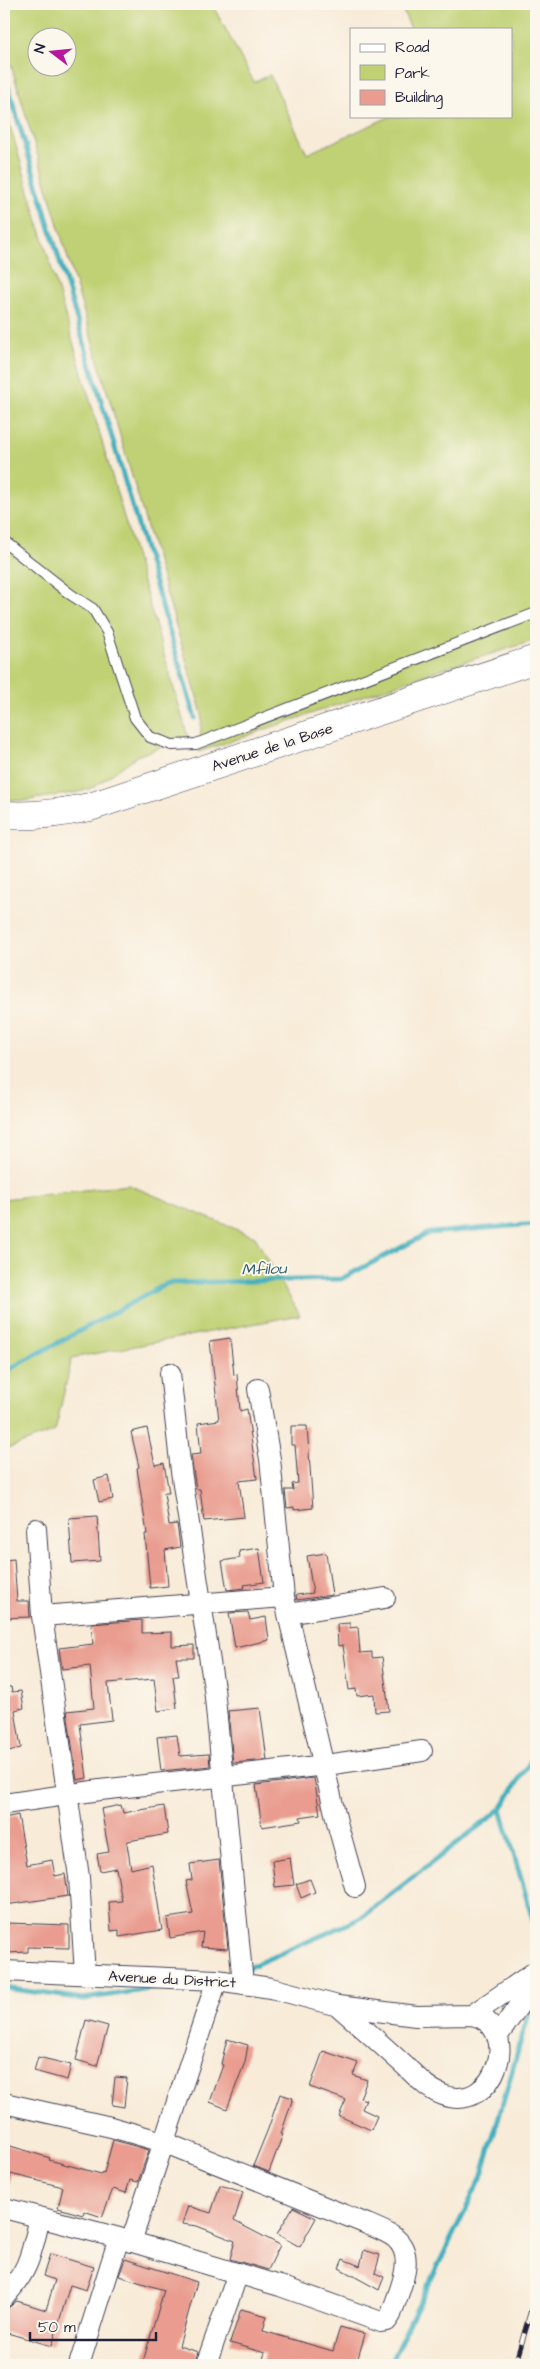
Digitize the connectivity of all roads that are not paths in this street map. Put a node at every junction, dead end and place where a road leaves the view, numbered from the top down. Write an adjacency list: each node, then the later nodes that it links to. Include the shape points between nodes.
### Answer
1 (4, 542): 2 (lane, via 92,609 107,632 135,718 150,737 172,745 196,744)
2 (536, 613)
3 (536, 659): 4 (main road, Avenue de la Base, via 90,807 34,815)
4 (4, 815)
5 (170, 1373): 9 (street, via 181,1471)
6 (258, 1389): 10 (street, via 270,1459)
7 (36, 1529): 11 (street)
8 (385, 1598): 10 (street)
9 (203, 1603): 10 (street); 11 (street); 14 (street)
10 (286, 1606): 13 (street)
11 (42, 1616): 15 (street)
12 (422, 1751): 13 (street)
13 (326, 1765): 14 (street); 17 (street)
14 (224, 1776): 15 (street); 23 (street)
15 (68, 1794): 16 (street); 20 (street, via 79,1877)
16 (4, 1804)
17 (355, 1887)
18 (4, 1971): 20 (street, Avenue du District)
19 (536, 1971): 25 (street)
20 (85, 1975): 21 (street, Avenue du District)
21 (217, 1980): 23 (street, Avenue du District); 28 (street)
22 (536, 1981): 26 (street)
23 (243, 1983): 24 (street, Avenue du District)
24 (338, 2006): 25 (street, Avenue du District, via 416,2016); 26 (street, Avenue du District, via 425,2084 444,2096 458,2099 473,2095 496,2073 500,2056)
25 (472, 2015): 26 (street, via 487,2022)
26 (496, 2037)
27 (4, 2103): 28 (street, via 111,2126)
28 (163, 2142): 31 (street); 32 (street, via 367,2224 394,2237 407,2256 405,2272 387,2321 380,2322)
29 (4, 2208): 30 (street)
30 (40, 2218): 31 (street); 33 (street, via 24,2272)
31 (125, 2240): 32 (street); 34 (street)
32 (238, 2273): 35 (street)
33 (4, 2297)
34 (79, 2365)
35 (206, 2365)

